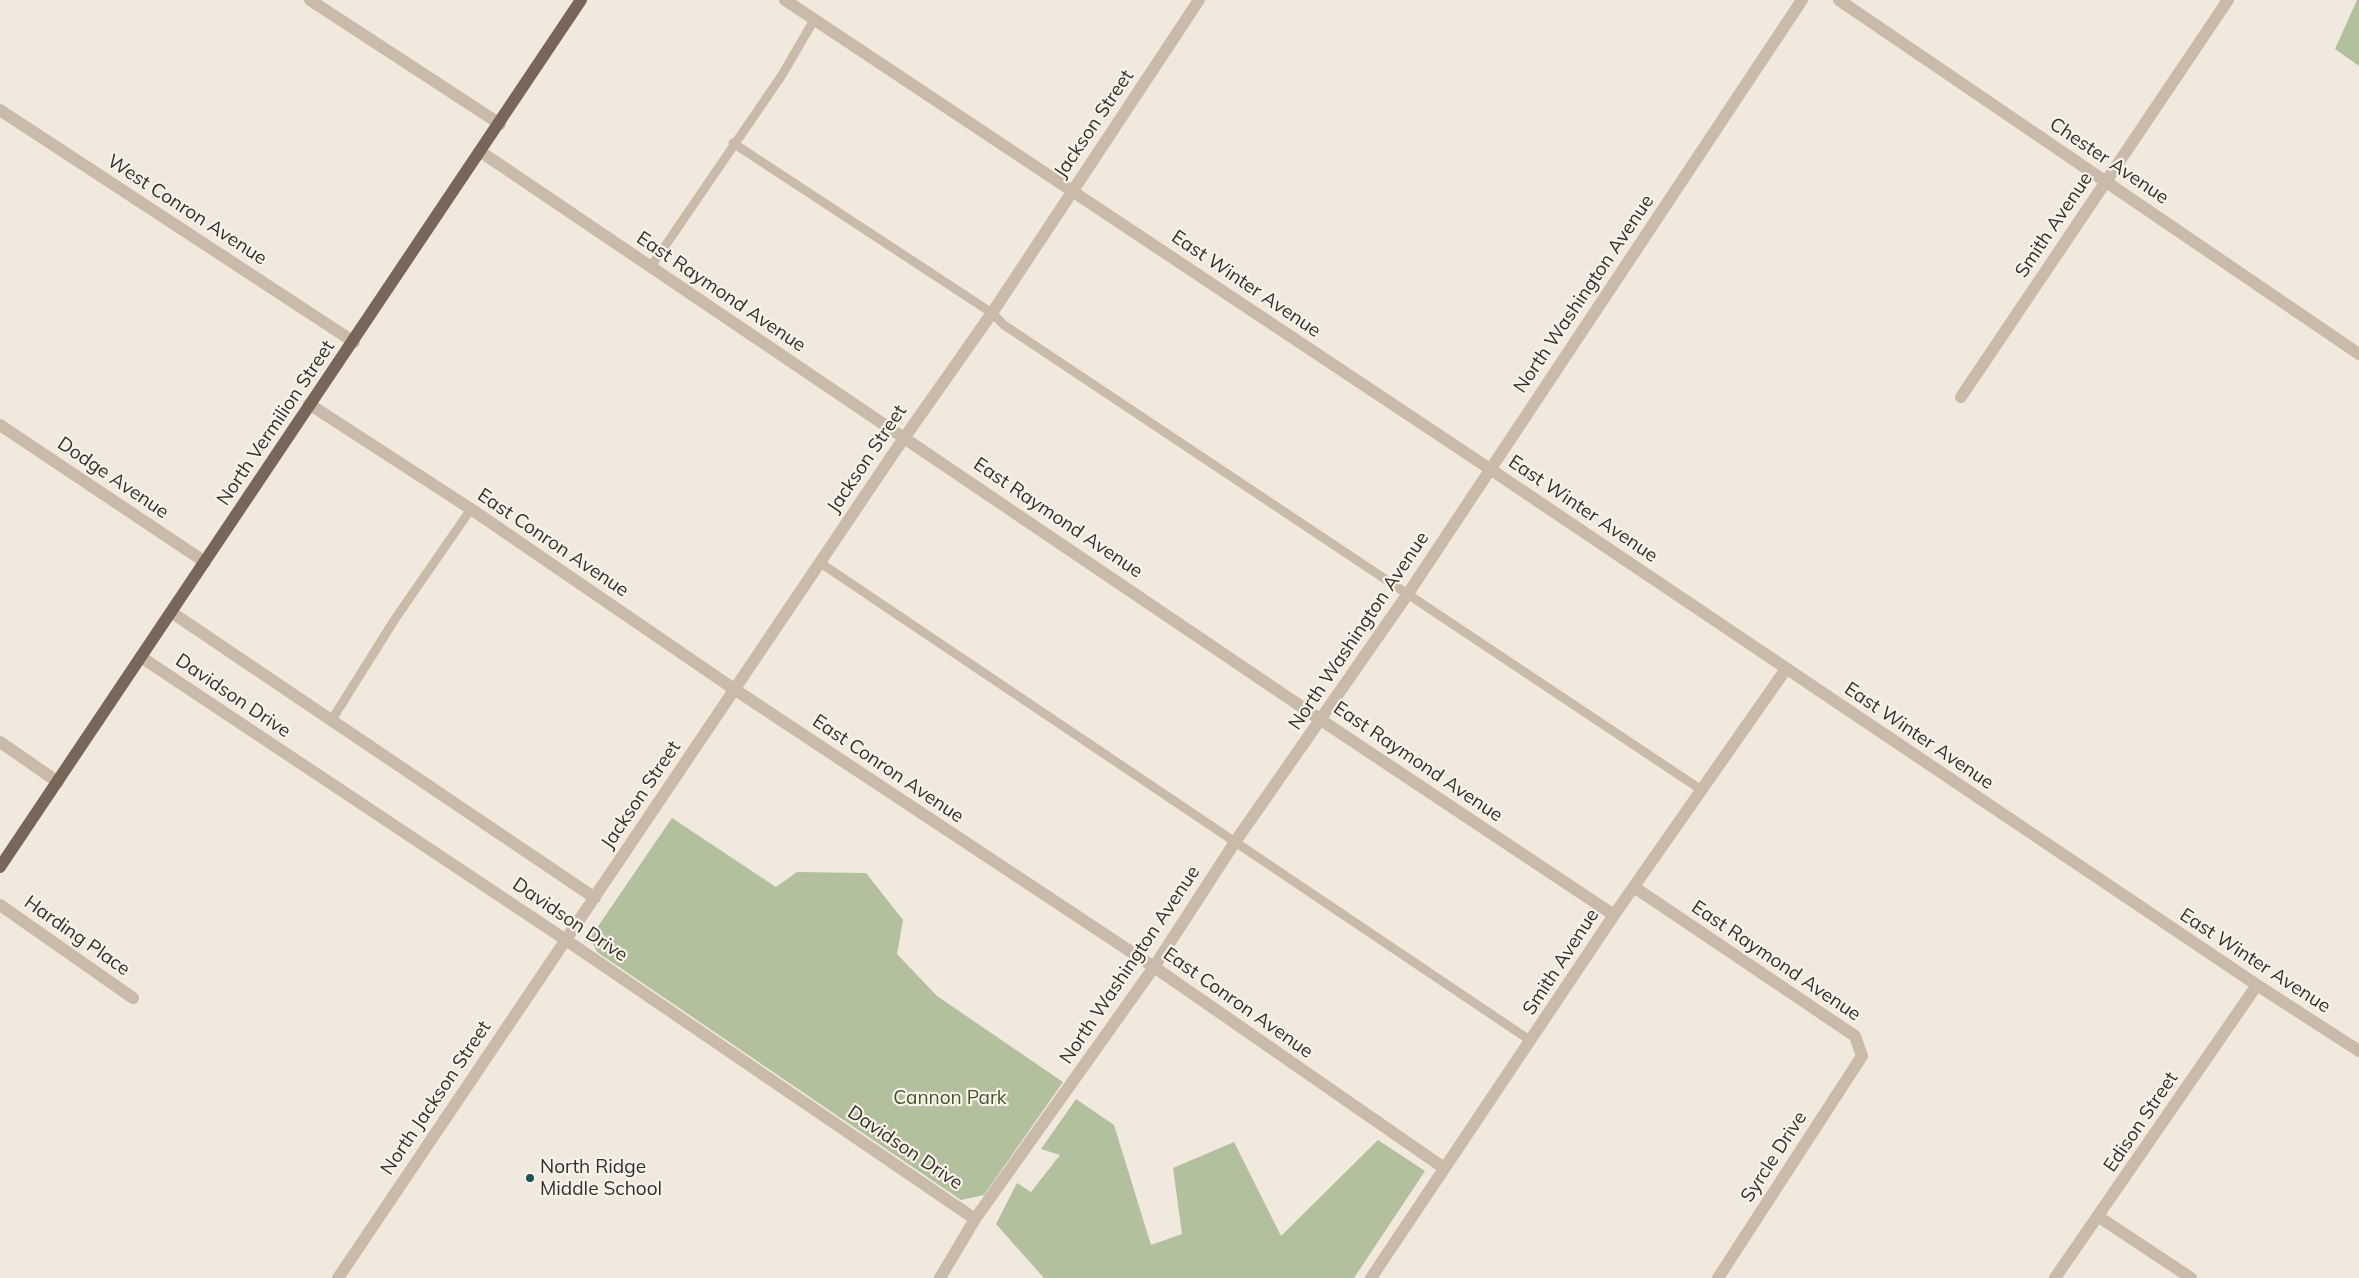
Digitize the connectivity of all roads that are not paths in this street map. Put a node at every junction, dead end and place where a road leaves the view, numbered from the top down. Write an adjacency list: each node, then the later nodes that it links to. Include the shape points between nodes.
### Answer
1 (310, 0): 10 (street)
2 (581, 0): 10 (main road, North Vermilion Street)
3 (785, 0): 8 (street, East Winter Avenue)
4 (1199, 0): 14 (street, Jackson Street)
5 (1802, 0): 23 (street, North Washington Avenue)
6 (1838, 0): 13 (street, Chester Avenue)
7 (2228, 0): 13 (street, Smith Avenue)
8 (814, 20): 11 (lane, via 782,75); 14 (street, East Winter Avenue)
9 (0, 110): 17 (street, West Conron Avenue)
10 (500, 124): 12 (main road, North Vermilion Street)
11 (733, 142): 15 (lane); 16 (lane)
12 (481, 152): 15 (street, East Raymond Avenue); 17 (main road, North Vermilion Street)
13 (2106, 181): 18 (street, Chester Avenue); 19 (street, Smith Avenue)
14 (1072, 190): 16 (street, Jackson Street); 23 (street, East Winter Avenue)
15 (650, 268): 22 (street, East Raymond Avenue)
16 (992, 312): 22 (street, Jackson Street); 27 (lane, via 1004,325)
17 (354, 342): 20 (main road, North Vermilion Street)
18 (2359, 354)
19 (1961, 397)
20 (309, 404): 24 (street, East Conron Avenue); 25 (main road, North Vermilion Street)
21 (0, 425): 25 (street, Dodge Avenue)
22 (904, 437): 26 (street, Jackson Street); 32 (street, East Raymond Avenue)
23 (1490, 469): 27 (street, North Washington Avenue); 30 (street, East Winter Avenue)
24 (471, 509): 31 (street, East Conron Avenue); 33 (lane, via 395,619)
25 (205, 562): 28 (main road, North Vermilion Street)
26 (819, 562): 31 (street, Jackson Street); 37 (lane)
27 (1407, 595): 32 (street, North Washington Avenue); 36 (lane)
28 (171, 612): 29 (main road, North Vermilion Street); 33 (street, Davidson Drive)
29 (141, 657): 35 (main road, North Vermilion Street); 43 (street, Davidson Drive)
30 (1786, 669): 36 (street, Smith Avenue); 45 (street, East Winter Avenue)
31 (734, 689): 40 (street, Jackson Street); 44 (street, East Conron Avenue)
32 (1321, 720): 37 (street, North Washington Avenue); 42 (street, East Raymond Avenue)
33 (331, 721): 40 (street, Davidson Drive)
34 (0, 742): 35 (street)
35 (58, 782): 38 (main road, North Vermilion Street)
36 (1700, 789): 39 (street, Smith Avenue)
37 (1235, 842): 44 (street, North Washington Avenue); 47 (lane)
38 (0, 867)
39 (1634, 887): 42 (street, Smith Avenue); 49 (street, East Raymond Avenue, via 1855,1036)
40 (595, 898): 43 (street, Jackson Street)
41 (0, 905): 46 (street, Harding Place)
42 (1614, 915): 47 (street, Smith Avenue)
43 (566, 940): 52 (street, Davidson Drive); 53 (street, North Jackson Street)
44 (1154, 967): 50 (street, East Conron Avenue); 52 (street, North Washington Avenue)
45 (2257, 985): 48 (street, East Winter Avenue); 51 (street, Edison Street)
46 (133, 998)
47 (1531, 1041): 50 (street, Smith Avenue)
48 (2359, 1052)
49 (1862, 1056): 56 (street, Syrcle Drive)
50 (1444, 1168): 55 (street, Smith Avenue)
51 (2099, 1217): 57 (street, Edison Street); 58 (street)
52 (975, 1219): 54 (street, North Washington Avenue)
53 (342, 1276)
54 (940, 1278)
55 (1371, 1278)
56 (1718, 1278)
57 (2055, 1278)
58 (2191, 1278)

